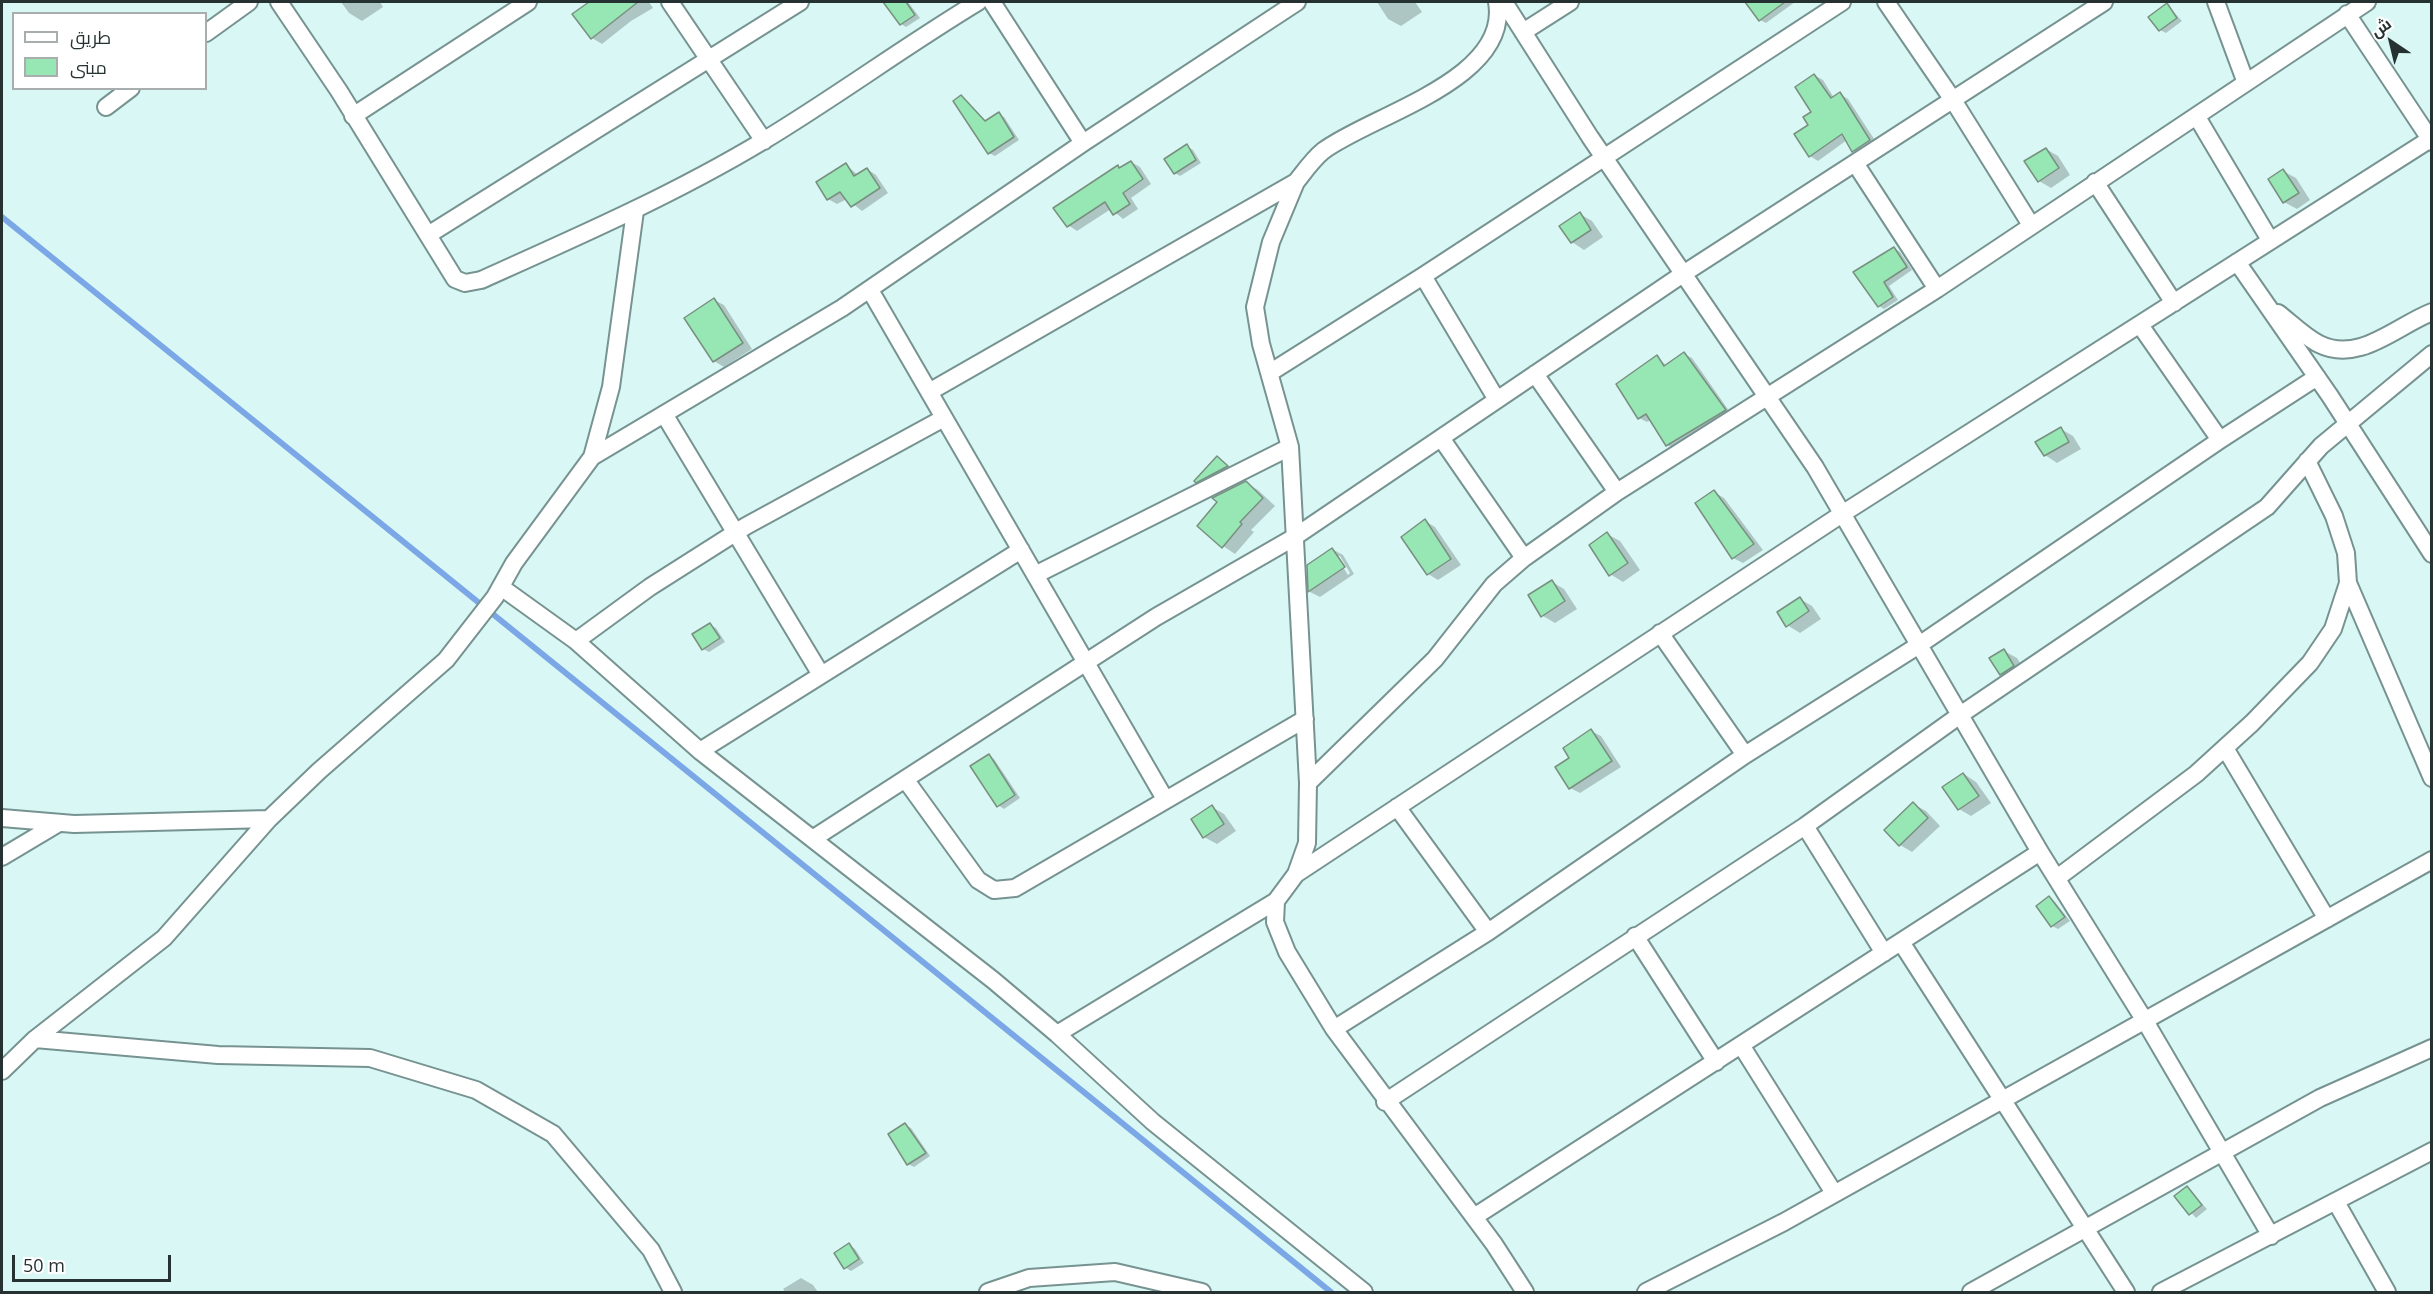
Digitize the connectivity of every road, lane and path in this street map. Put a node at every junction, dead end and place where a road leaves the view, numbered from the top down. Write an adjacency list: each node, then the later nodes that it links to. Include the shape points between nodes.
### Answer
1 (249, 2): 18 (street)
2 (279, 2): 25 (street)
3 (528, 2): 25 (street)
4 (670, 2): 20 (street)
5 (800, 2): 20 (street)
6 (978, 2): 28 (street)
7 (992, 2): 29 (street)
8 (1297, 2): 29 (street)
9 (1497, 2): 32 (street, via 1493,40 1473,63 1430,94 1322,151)
10 (1504, 2): 19 (street)
11 (1570, 2): 19 (street)
12 (1842, 2): 30 (street)
13 (1886, 2): 23 (street)
14 (2104, 2): 23 (street)
15 (2216, 2): 21 (street)
16 (2367, 2): 17 (street)
17 (2348, 14): 21 (street); 27 (street)
18 (207, 32)
19 (1523, 32): 30 (street)
20 (709, 60): 28 (street); 36 (street)
21 (2246, 83): 26 (street)
22 (128, 90): 24 (street)
23 (1953, 100): 31 (street); 35 (street)
24 (106, 107)
25 (353, 116): 36 (street)
26 (2197, 117): 33 (street); 37 (street)
27 (2431, 140): 37 (street)
28 (764, 141): 34 (street)
29 (1083, 143): 42 (street)
30 (1604, 157): 39 (street); 40 (street)
31 (1855, 164): 39 (street); 41 (street)
32 (1296, 182): 48 (street, via 1271,242 1255,307 1261,344); 51 (street)
33 (2095, 182): 35 (street); 43 (street)
34 (635, 212): 36 (street, via 481,280 465,283 455,279); 60 (street, via 612,387)
35 (2031, 225): 41 (street)
36 (428, 236)
37 (2270, 240): 38 (street)
38 (2237, 262): 43 (street); 44 (street)
39 (1683, 274): 49 (street); 52 (street)
40 (1423, 276): 48 (street); 53 (street)
41 (1937, 289): 52 (street)
42 (870, 290): 51 (street); 54 (street)
43 (2174, 303): 46 (street)
44 (2265, 304): 45 (street, via 2319,344 2342,351 2366,346); 50 (street)
45 (2432, 312)
46 (2140, 325): 58 (street); 63 (street)
47 (2432, 354): 56 (street)
48 (1271, 372): 59 (street)
49 (1535, 374): 53 (street); 62 (street)
50 (2317, 377): 56 (street); 58 (street)
51 (929, 392): 55 (street)
52 (1767, 398): 62 (street); 63 (street)
53 (1497, 400): 57 (street)
54 (664, 414): 60 (street); 64 (street)
55 (944, 418): 64 (street); 66 (street)
56 (2347, 424): 61 (street); 67 (street)
57 (1441, 438): 65 (street); 68 (street)
58 (2220, 440): 74 (street)
59 (1290, 447): 65 (street); 69 (street)
60 (592, 457): 71 (street, via 514,563)
61 (2307, 461): 70 (street, via 2334,516 2346,553); 77 (street, via 2267,507)
62 (1617, 492): 68 (street)
63 (1842, 514): 72 (street); 74 (street)
64 (735, 533): 73 (street, via 650,587); 76 (street)
65 (1293, 538): 75 (street); 78 (street)
66 (1021, 550): 69 (street); 76 (street)
67 (2432, 554)
68 (1524, 558): 84 (street, via 1494,584 1435,659)
69 (1035, 574): 75 (street)
70 (2348, 583): 79 (street, via 2333,629 2310,663); 82 (street)
71 (501, 587): 73 (street); 88 (street, via 446,660)
72 (1660, 633): 81 (street); 86 (street)
73 (576, 641): 80 (street)
74 (1919, 645): 77 (street); 81 (street)
75 (1086, 662): 83 (street); 85 (street)
76 (820, 673): 80 (street)
77 (1960, 715): 90 (street); 92 (street)
78 (1305, 719): 84 (street); 85 (street)
79 (2225, 748): 96 (street); 98 (street)
80 (700, 751): 91 (street)
81 (1745, 755): 99 (street)
82 (2432, 778)
83 (905, 779): 85 (street, via 978,880 994,890 1015,888); 91 (street)
84 (1308, 783): 95 (street, via 1307,843)
85 (1165, 799)
86 (1397, 807): 95 (street); 99 (street)
87 (2, 818): 89 (street)
88 (269, 819): 89 (street); 106 (street, via 164,938)
89 (59, 823): 93 (street)
90 (1805, 826): 100 (street); 102 (street)
91 (814, 838): 105 (street)
92 (2040, 852): 96 (street); 101 (street)
93 (2, 857)
94 (2432, 860): 98 (street)
95 (1296, 873): 97 (street)
96 (2057, 878): 103 (street)
97 (1276, 901): 104 (street, via 1275,922 1287,952); 105 (street)
98 (2327, 919): 103 (street)
99 (1488, 932): 104 (street)
100 (1635, 936): 109 (street); 112 (street)
101 (1901, 942): 102 (street); 111 (street)
102 (1884, 953): 107 (street)
103 (2145, 1021): 111 (street); 113 (street)
104 (1334, 1029): 112 (street)
105 (1057, 1034): 123 (street, via 1153,1122)
106 (35, 1039): 110 (street); 120 (street, via 218,1055 370,1058 476,1090 553,1134 651,1250)
107 (1741, 1045): 109 (street); 115 (street)
108 (2432, 1048): 113 (street, via 2320,1098)
109 (1716, 1062): 117 (street)
110 (2, 1071)
111 (2004, 1101): 115 (street); 118 (street)
112 (1385, 1102): 117 (street, via 1417,1138)
113 (2222, 1151): 118 (street); 119 (street)
114 (2432, 1151): 116 (street)
115 (1834, 1192): 125 (street)
116 (2336, 1202): 119 (street); 129 (street)
117 (1474, 1217): 124 (street)
118 (2085, 1229): 126 (street); 127 (street)
119 (2271, 1236): 128 (street)
120 (674, 1293)
121 (988, 1293): 122 (street, via 1029,1278 1115,1272)
122 (1202, 1293)
123 (1364, 1293)
124 (1525, 1293)
125 (1646, 1293)
126 (1971, 1293)
127 (2126, 1293)
128 (2161, 1293)
129 (2387, 1293)

